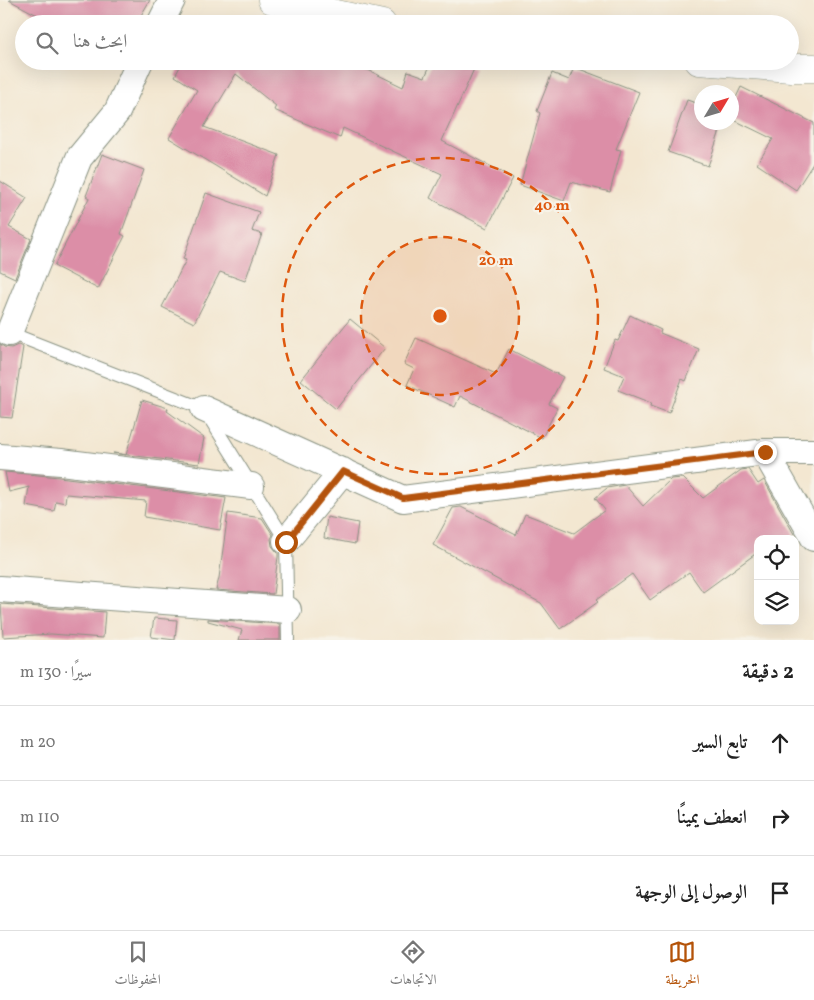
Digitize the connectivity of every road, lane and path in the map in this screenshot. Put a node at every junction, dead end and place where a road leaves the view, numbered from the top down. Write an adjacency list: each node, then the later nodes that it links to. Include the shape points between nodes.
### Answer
1 (172, 0): 3 (street)
2 (272, 0): 4 (street)
3 (164, 15)
4 (341, 15)
5 (799, 68): 6 (street)
6 (814, 68)
7 (136, 70): 8 (street, via 116,112 79,158)
8 (5, 331): 9 (lane)
9 (204, 408): 13 (street); 14 (lane)
10 (765, 452): 11 (street); 13 (street, via 403,498); 15 (street)
11 (814, 452)
12 (0, 457): 14 (street)
13 (343, 471): 16 (street)
14 (251, 486): 16 (lane)
15 (814, 538)
16 (286, 542): 18 (lane)
17 (0, 589): 18 (street)
18 (288, 610): 19 (lane)
19 (288, 640)

